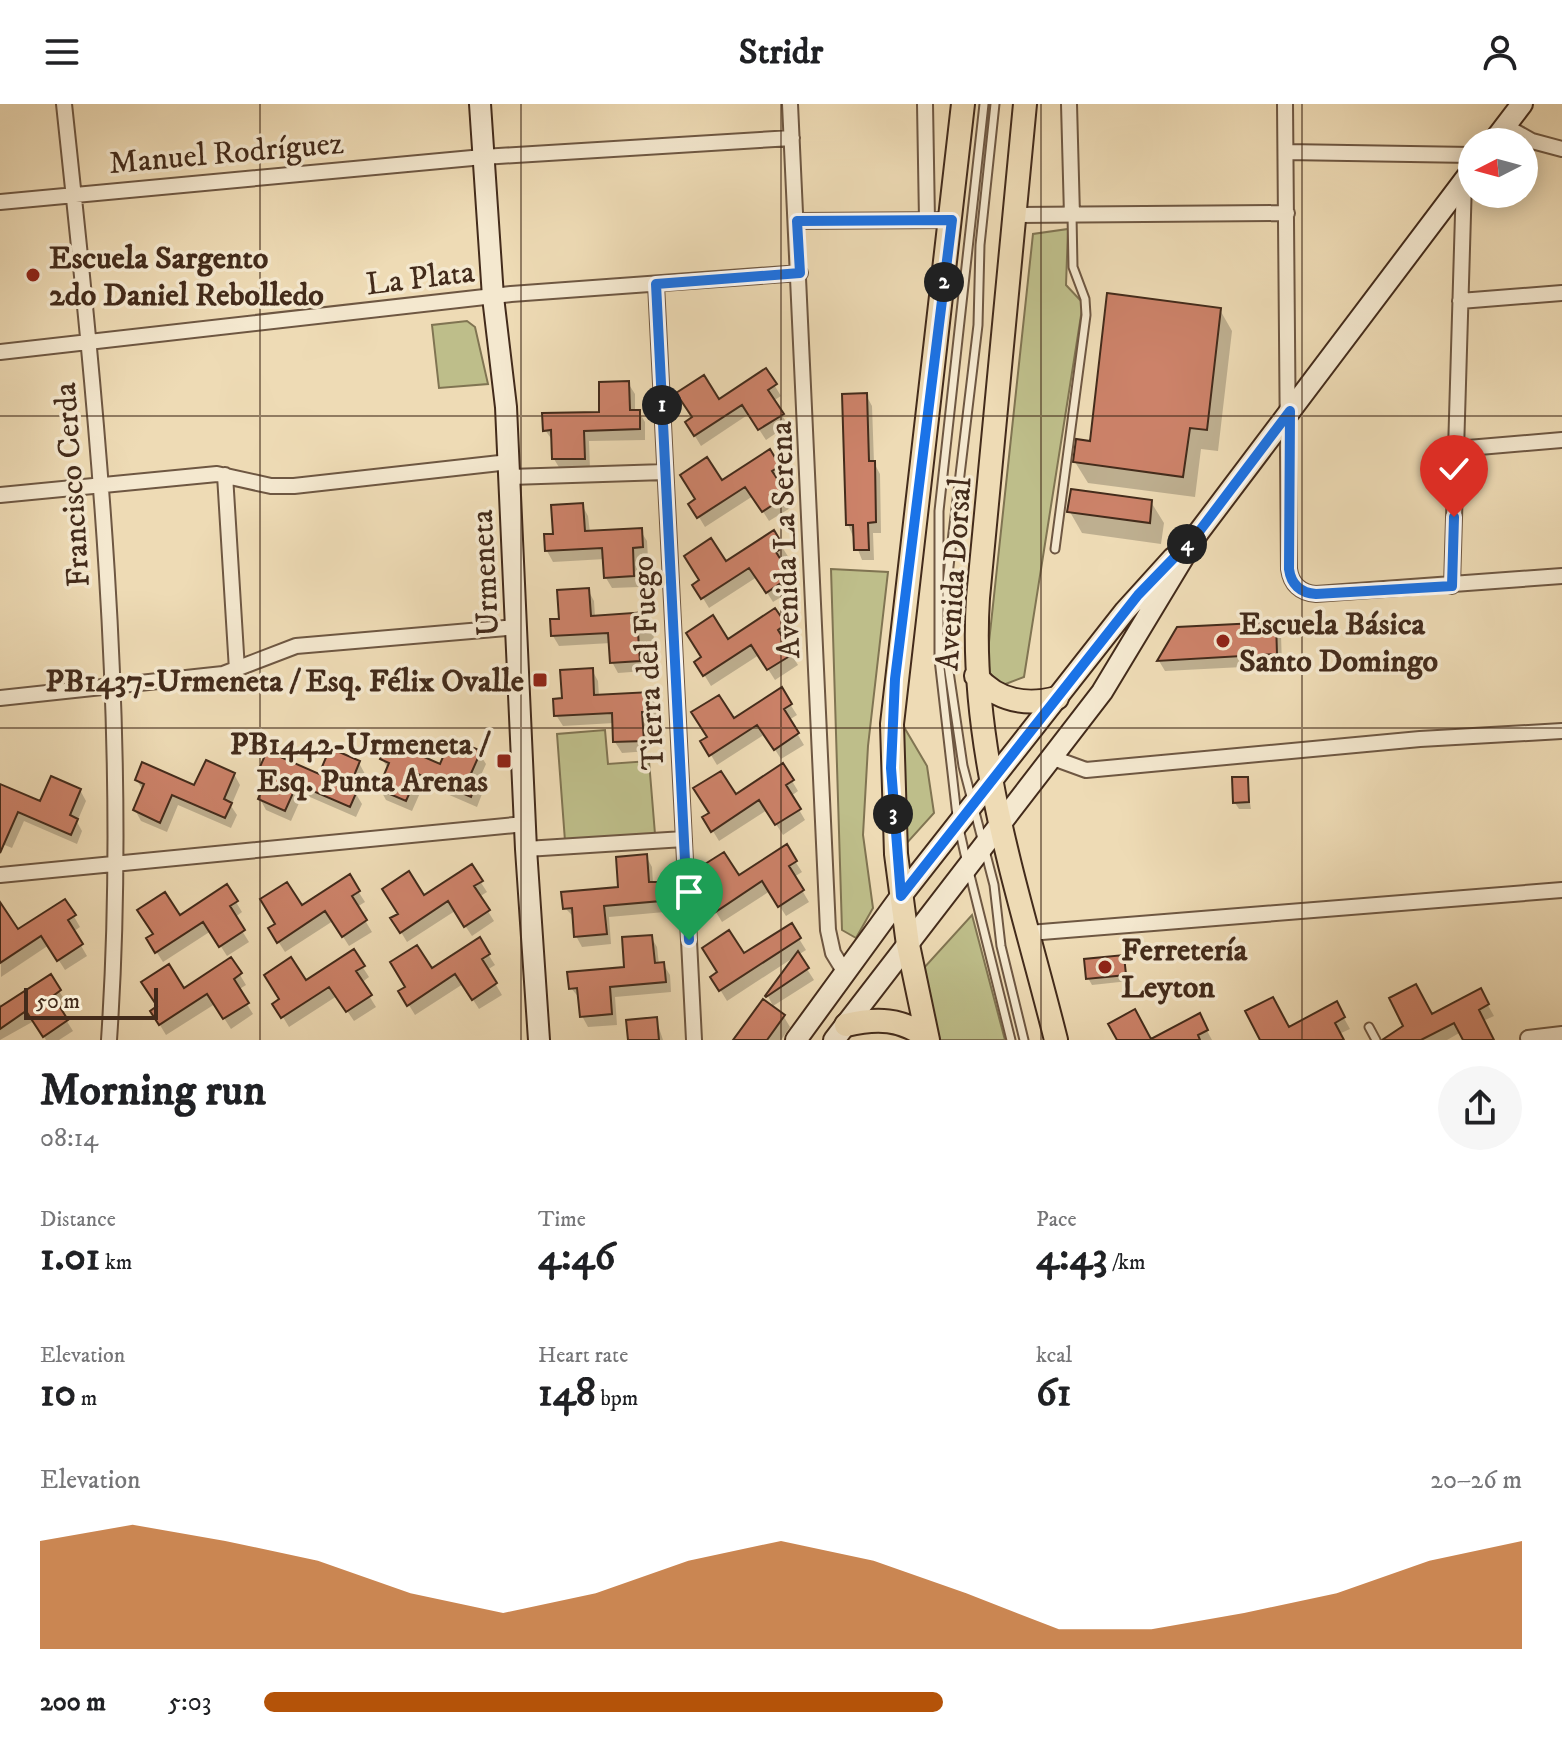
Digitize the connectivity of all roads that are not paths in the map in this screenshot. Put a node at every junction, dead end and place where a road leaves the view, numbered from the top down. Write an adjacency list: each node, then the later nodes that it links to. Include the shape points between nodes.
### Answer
1 (64, 104): 20 (street, Francisco Cerda)
2 (480, 104): 18 (main road, Urmeneta)
3 (790, 104): 13 (street, Avenida La Serena)
4 (925, 104): 26 (street)
5 (963, 104): 27 (main road, Avenida Dorsal)
6 (984, 104): 59 (lane, via 939,511 939,659)
7 (995, 104): 57 (lane, via 980,245 978,325 947,583 947,658)
8 (1025, 104): 24 (main road, Avenida Dorsal)
9 (1069, 104): 25 (street)
10 (1285, 104): 16 (street)
11 (1522, 104): 12 (main road)
12 (1504, 128)
13 (792, 138): 18 (street, Manuel Rodríguez); 28 (street, Avenida La Serena)
14 (1538, 143): 15 (street)
15 (1562, 149)
16 (1286, 152): 17 (street); 23 (street)
17 (1458, 155)
18 (483, 157): 20 (street, Manuel Rodríguez); 32 (main road, Urmeneta)
19 (1458, 188): 36 (main road)
20 (74, 194): 21 (street, Manuel Rodríguez); 34 (street, Francisco Cerda)
21 (0, 202)
22 (1466, 208): 33 (street)
23 (1287, 213): 25 (street); 36 (street)
24 (1017, 215): 25 (street); 50 (main road, Avenida Dorsal, via 978,598)
25 (1072, 215): 45 (lane, via 1073,267 1086,315)
26 (927, 220): 27 (street); 28 (street)
27 (952, 220): 68 (main road, Avenida Dorsal, via 895,679 891,768)
28 (797, 221): 29 (street, Avenida La Serena)
29 (800, 273): 30 (street, La Plata); 71 (street, Avenida La Serena, via 828,930)
30 (656, 284): 32 (street, La Plata); 40 (street, Tierra del Fuego)
31 (1562, 293): 33 (street)
32 (493, 297): 34 (street, La Plata); 39 (main road, Urmeneta)
33 (1460, 301): 38 (street)
34 (90, 342): 35 (street, La Plata); 42 (street, Francisco Cerda)
35 (0, 352)
36 (1290, 411): 44 (main road); 47 (street, via 1289,569 1297,587 1316,594)
37 (1562, 440): 38 (street)
38 (1456, 449): 47 (street)
39 (509, 469): 40 (street); 41 (street, via 282,486); 48 (main road, Urmeneta)
40 (665, 472): 61 (street, Tierra del Fuego)
41 (225, 475): 42 (street); 49 (street)
42 (100, 485): 43 (street); 51 (street, Francisco Cerda)
43 (0, 495)
44 (1198, 533): 53 (main road, via 1138,595); 55 (main road, via 1112,678)
45 (1055, 549)
46 (1562, 576): 47 (street)
47 (1452, 586)
48 (517, 627): 49 (street, via 296,646); 58 (main road, Urmeneta)
49 (237, 670): 51 (street)
50 (976, 676): 53 (main road, via 1017,701); 56 (main road, Avenida Dorsal)
51 (110, 685): 52 (street); 64 (street, Francisco Cerda)
52 (0, 698)
53 (1057, 698): 56 (main road)
54 (1562, 731): 55 (street, via 1086,770)
55 (1053, 758): 60 (main road)
56 (992, 783): 57 (main road); 60 (main road, Avenida Dorsal)
57 (972, 807): 59 (main road); 62 (lane)
58 (525, 824): 63 (main road, Urmeneta); 64 (street)
59 (958, 825): 65 (lane); 68 (main road)
60 (1002, 825): 62 (main road); 69 (main road, Avenida Dorsal)
61 (684, 839): 63 (street); 79 (street, Tierra del Fuego)
62 (984, 848): 65 (main road); 82 (lane)
63 (526, 849): 78 (main road, Urmeneta)
64 (116, 863): 66 (street); 77 (street, Francisco Cerda)
65 (968, 867): 70 (main road); 81 (lane)
66 (0, 875)
67 (1562, 890): 69 (street)
68 (901, 896): 70 (main road, Avenida Dorsal); 71 (main road)
69 (1029, 933): 83 (main road, Avenida Dorsal)
70 (908, 945): 73 (main road); 76 (main road, Avenida Dorsal)
71 (844, 971): 80 (main road)
72 (1369, 1027): 84 (lane)
73 (840, 1033): 76 (main road, via 886,1020)
74 (1562, 1034): 75 (street)
75 (1528, 1038)
76 (928, 1039)
77 (109, 1040)
78 (539, 1040)
79 (694, 1040)
80 (796, 1040)
81 (1011, 1040)
82 (1024, 1040)
83 (1056, 1040)
84 (1376, 1040)

